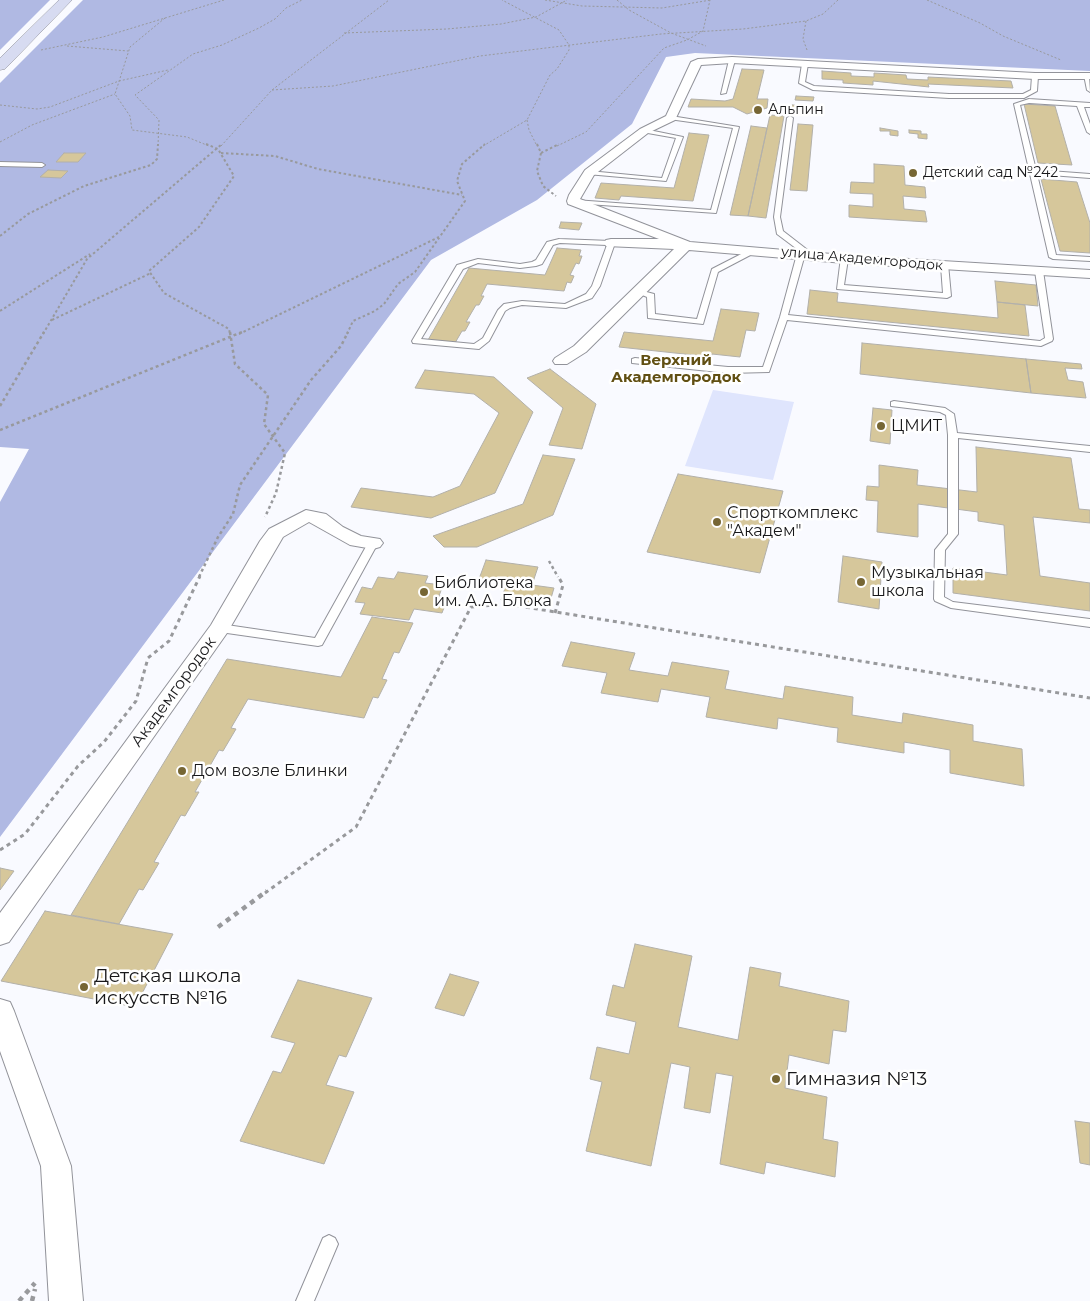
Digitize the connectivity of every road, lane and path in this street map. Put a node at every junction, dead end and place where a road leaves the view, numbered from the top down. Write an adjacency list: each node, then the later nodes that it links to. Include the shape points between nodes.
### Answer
1 (66, 0): 24 (main road)
2 (224, 0): 15 (path)
3 (302, 0): 29 (path, via 286,8 275,19 222,45 193,54)
4 (389, 0): 19 (path)
5 (502, 0): 14 (path)
6 (545, 0): 12 (path)
7 (567, 0): 12 (path)
8 (617, 0): 13 (path)
9 (711, 0): 13 (path, via 662,8); 17 (path)
10 (838, 0): 16 (path, via 823,14)
11 (927, 0): 31 (path, via 1084,69)
12 (561, 4): 13 (path); 14 (path)
13 (624, 6): 18 (path)
14 (536, 17): 19 (path, via 447,30); 21 (path, via 559,30)
15 (165, 18): 22 (path); 23 (path)
16 (806, 21): 17 (path); 25 (path, via 803,39)
17 (703, 31): 18 (path); 20 (path)
18 (671, 33): 20 (path); 21 (path)
19 (344, 34): 33 (path)
20 (687, 40): 26 (path, via 721,50 727,58); 49 (path, via 664,48 586,132)
21 (569, 45): 33 (path, via 462,59 333,86); 42 (path)
22 (64, 46): 23 (path); 24 (path)
23 (128, 51): 32 (path)
24 (14, 52): 28 (main road)
25 (808, 53)
26 (735, 60): 27 (street); 35 (lane); 40 (street, via 707,60 695,64)
27 (805, 64): 30 (street); 30 (lane, via 802,83 812,88 930,95 1024,96 1034,91)
28 (0, 66)
29 (172, 70): 32 (path); 45 (path, via 135,95 159,120)
30 (1035, 76): 31 (street)
31 (1088, 76): 34 (lane)
32 (119, 81): 36 (path); 37 (path, via 50,107 37,109)
33 (272, 90): 47 (path)
34 (1090, 90)
35 (723, 93)
36 (115, 94): 45 (path, via 130,116 132,130); 46 (path, via 32,125)
37 (0, 105)
38 (1080, 105): 39 (lane); 44 (lane); 52 (lane, via 1029,101 1017,104)
39 (1090, 106)
40 (671, 118): 43 (street); 56 (lane, via 736,127 714,212)
41 (790, 118): 63 (lane, via 777,217 780,232)
42 (528, 120): 49 (path, via 529,130); 55 (path, via 481,147 462,164 457,181)
43 (644, 131): 53 (street); 53 (lane, via 680,137 664,180)
44 (1090, 132)
45 (158, 134): 47 (path, via 187,137); 57 (path, via 157,160 151,165 84,186 28,214)
46 (0, 142)
47 (218, 150): 48 (path); 61 (path)
48 (220, 153): 55 (path, via 275,156 318,169); 68 (path, via 234,176 199,227 149,271)
49 (541, 153): 56 (path, via 537,171 544,186 561,199)
50 (0, 164): 51 (lane)
51 (42, 165)
52 (1032, 172): 54 (lane); 65 (lane, via 1053,257)
53 (589, 173): 56 (street)
54 (1090, 176)
55 (463, 195): 58 (path, via 465,201)
56 (573, 201): 60 (street)
57 (0, 236)
58 (439, 236): 74 (path); 81 (path, via 415,272 398,284 384,304 353,321 341,346 310,380)
59 (611, 243): 59 (lane, via 596,286 589,296 574,304 512,304 502,310 486,339 476,347 416,341 460,267 465,264 478,261 528,266 539,262 552,243); 60 (street, улица Академгородок)
60 (686, 246): 62 (street, улица Академгородок); 70 (street)
61 (101, 248): 71 (path); 73 (path, via 87,259)
62 (754, 250): 63 (street, улица Академгородок); 70 (lane, via 714,271 700,322 651,316 651,296)
63 (806, 254): 64 (street, улица Академгородок); 72 (lane)
64 (844, 259): 66 (street, улица Академгородок); 66 (lane, via 840,287 948,296)
65 (1090, 259)
66 (945, 266): 67 (street, улица Академгородок)
67 (1039, 271): 69 (street); 72 (lane, via 1049,339 1041,344)
68 (151, 274): 73 (path); 74 (path, via 164,293 229,329)
69 (1090, 274)
70 (639, 292): 75 (street, via 580,349)
71 (0, 311)
72 (784, 317): 76 (lane, via 766,370 728,370)
73 (50, 321): 78 (path)
74 (230, 338): 79 (path); 81 (path, via 235,364 268,395 264,424)
75 (561, 361)
76 (635, 361)
77 (894, 404): 80 (lane, via 942,410 950,414)
78 (0, 406)
79 (0, 430)
80 (953, 435): 82 (lane); 87 (lane, via 953,534 940,550 939,599 951,605)
81 (273, 436): 83 (path, via 285,453 276,493); 90 (path, via 240,484 233,514 218,537 169,641 148,658 136,701 104,742 78,766 25,834)
82 (1090, 449)
83 (264, 518)
84 (373, 543): 88 (lane, via 318,642); 88 (street, Академгородок, via 336,531 319,518 306,516 287,525 267,545)
85 (549, 561): 86 (path, via 563,585)
86 (555, 613): 89 (path); 91 (path, via 506,604 471,607 356,827)
87 (1090, 623)
88 (220, 628): 92 (street, Академгородок)
89 (1090, 698)
90 (0, 850)
91 (218, 927)
92 (0, 934)
93 (0, 1011): 97 (street, via 56,1166)
94 (329, 1244): 98 (lane)
95 (37, 1281): 96 (path)
96 (19, 1301)
97 (66, 1301)
98 (305, 1301)

